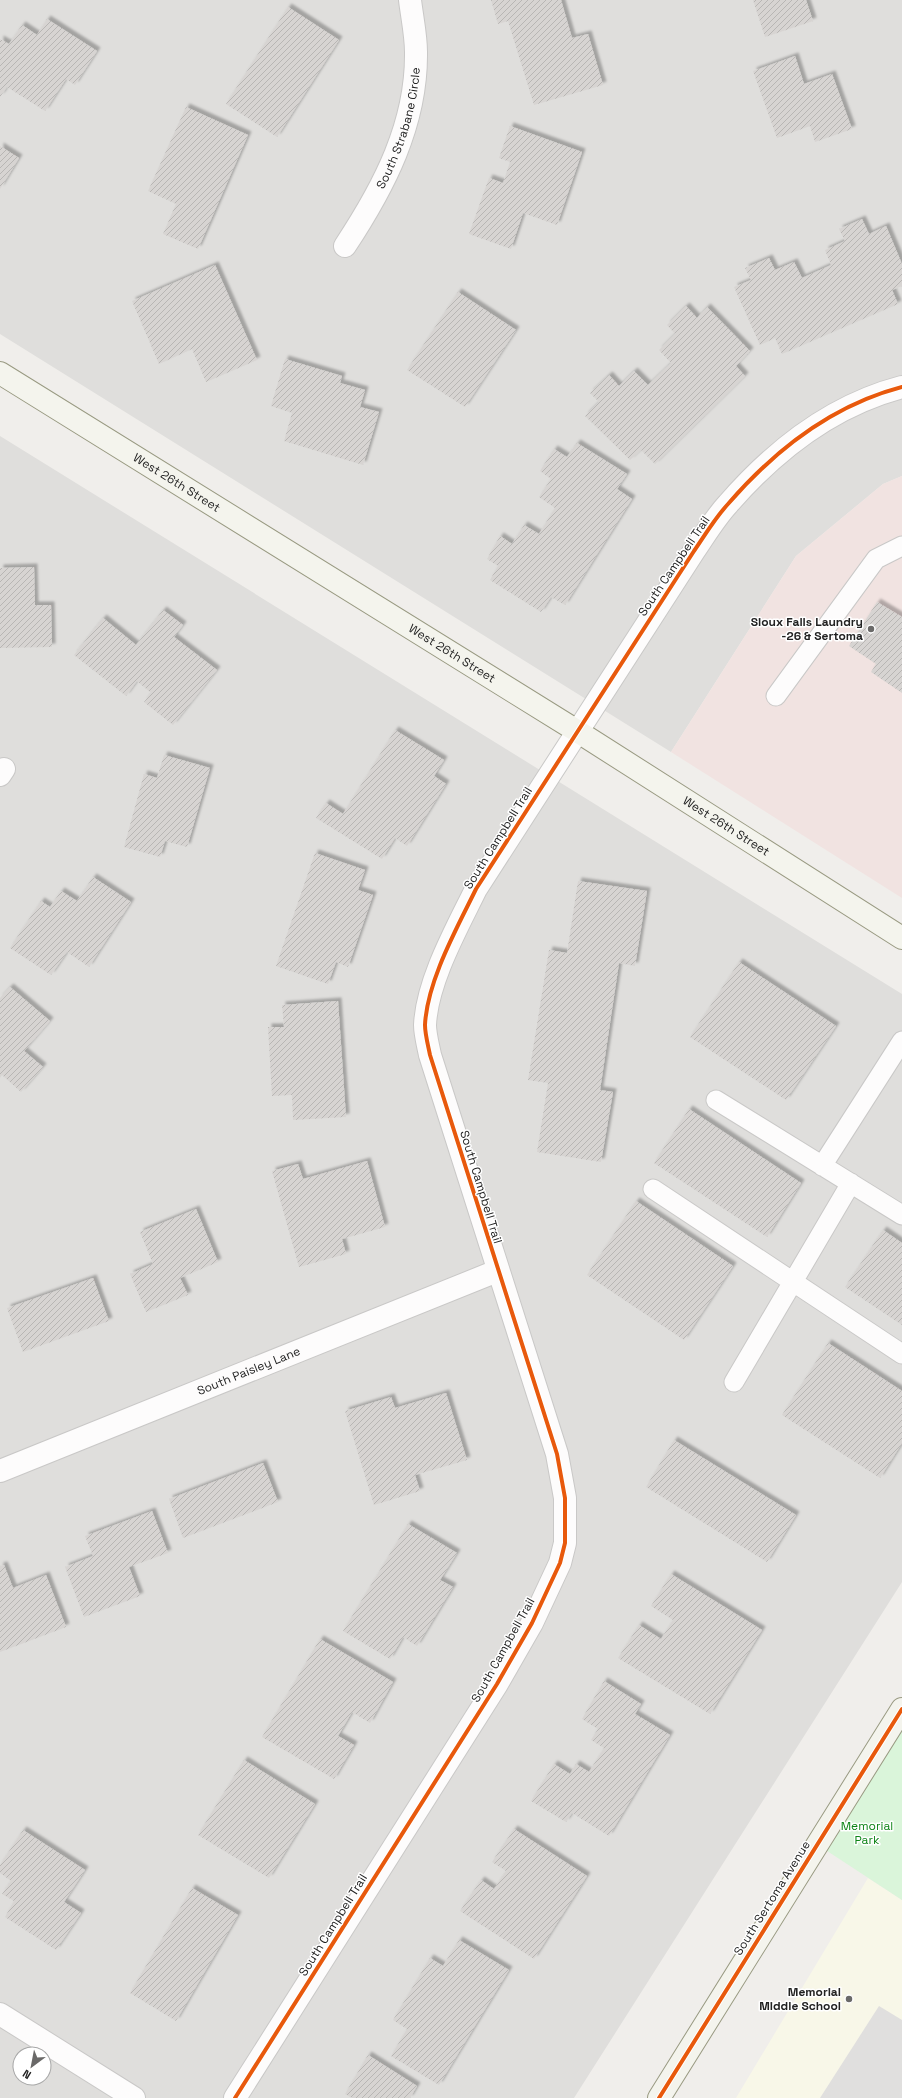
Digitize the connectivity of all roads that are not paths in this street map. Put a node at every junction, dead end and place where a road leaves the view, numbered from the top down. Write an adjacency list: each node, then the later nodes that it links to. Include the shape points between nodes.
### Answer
1 (410, 0): 2 (street, South Strabane Circle, via 416,51 415,90 409,117 392,164)
2 (345, 246)
3 (0, 373): 7 (main road, West 26th Street)
4 (902, 386): 7 (street, South Campbell Trail, via 843,410 798,438 763,467 732,499 694,551)
5 (902, 546): 6 (lane, via 876,560)
6 (776, 696)
7 (577, 731): 8 (main road, West 26th Street); 15 (street, South Campbell Trail, via 476,889 450,941 430,997 425,1025 430,1055)
8 (902, 938)
9 (902, 1041): 11 (lane)
10 (716, 1100): 11 (lane)
11 (822, 1166): 12 (lane)
12 (850, 1183): 14 (lane); 16 (lane)
13 (653, 1189): 16 (lane)
14 (902, 1215)
15 (497, 1271): 19 (street, South Paisley Lane); 23 (street, South Campbell Trail, via 557,1454 565,1498 565,1542 560,1563 532,1623 497,1684)
16 (793, 1281): 17 (lane); 18 (lane)
17 (902, 1354)
18 (734, 1382)
19 (0, 1471)
20 (902, 1709): 24 (main road, South Sertoma Avenue)
21 (0, 2014): 22 (street)
22 (134, 2098)
23 (235, 2098)
24 (659, 2098)

